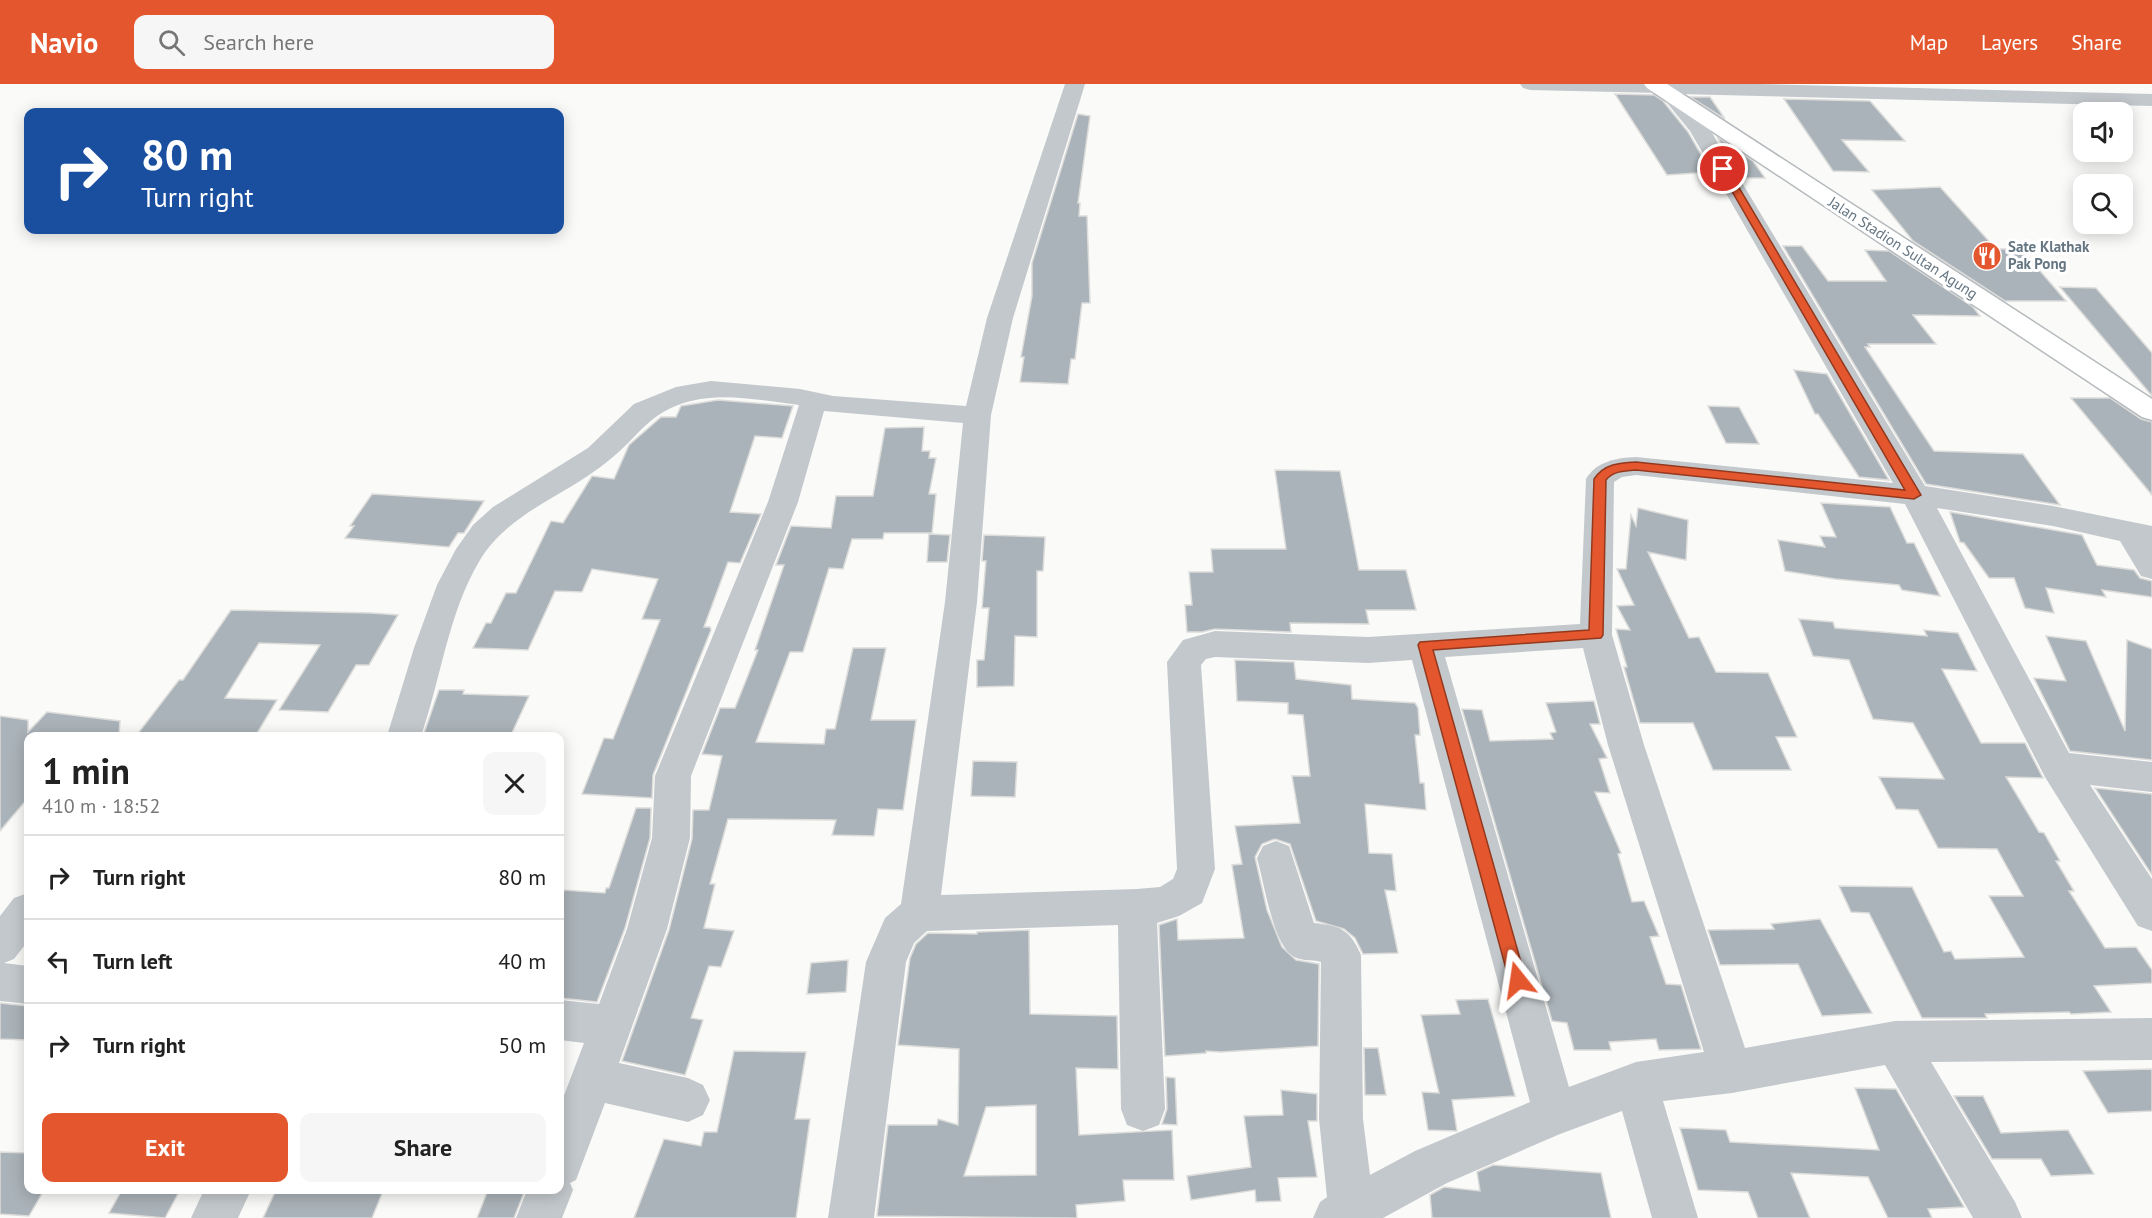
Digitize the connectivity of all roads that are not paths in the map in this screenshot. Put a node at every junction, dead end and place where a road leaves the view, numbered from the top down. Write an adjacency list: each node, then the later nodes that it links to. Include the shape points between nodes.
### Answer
1 (1075, 84): 7 (street, via 1000,318)
2 (1530, 84): 3 (street)
3 (1660, 88): 4 (street); 6 (main road, Jalan Stadion Sultan Agung); 8 (street, via 1699,128)
4 (2152, 100)
5 (814, 401): 7 (street); 13 (street, via 711,389 662,401 644,410 598,455 490,523 455,577); 25 (street, via 783,502 673,776 671,838 647,928)
6 (2152, 411)
7 (977, 415): 18 (street, via 959,622)
8 (1914, 495): 9 (street, via 2053,516); 11 (street, via 1636,466 1606,472 1600,479); 14 (street)
9 (2141, 535): 10 (street)
10 (2152, 568)
11 (1596, 635): 12 (street); 28 (street, via 1626,745)
12 (1425, 645): 17 (street, via 1368,650 1215,644 1195,649 1184,662 1196,869 1188,891 1165,904); 33 (street)
13 (405, 732)
14 (2058, 767): 15 (street); 19 (street)
15 (2152, 777)
16 (1276, 858): 37 (street, via 1298,932 1305,942 1329,942 1341,955)
17 (1137, 907): 18 (street); 32 (street)
18 (919, 913): 40 (street, via 899,931 886,962)
19 (2152, 913)
20 (24, 917): 21 (street)
21 (0, 946)
22 (0, 982): 23 (street)
23 (24, 985)
24 (564, 1020): 25 (street)
25 (612, 1026): 29 (street)
26 (2152, 1039): 27 (street)
27 (1895, 1042): 28 (street); 42 (street)
28 (1732, 1072): 30 (street)
29 (592, 1078): 31 (street); 34 (street)
30 (1636, 1084): 33 (street); 41 (street)
31 (688, 1100)
32 (1143, 1109)
33 (1555, 1114): 37 (street, via 1431,1167)
34 (564, 1153)
35 (226, 1194): 38 (street)
36 (548, 1194): 39 (street)
37 (1344, 1214)
38 (214, 1218)
39 (539, 1218)
40 (851, 1218)
41 (1675, 1218)
42 (1999, 1218)

